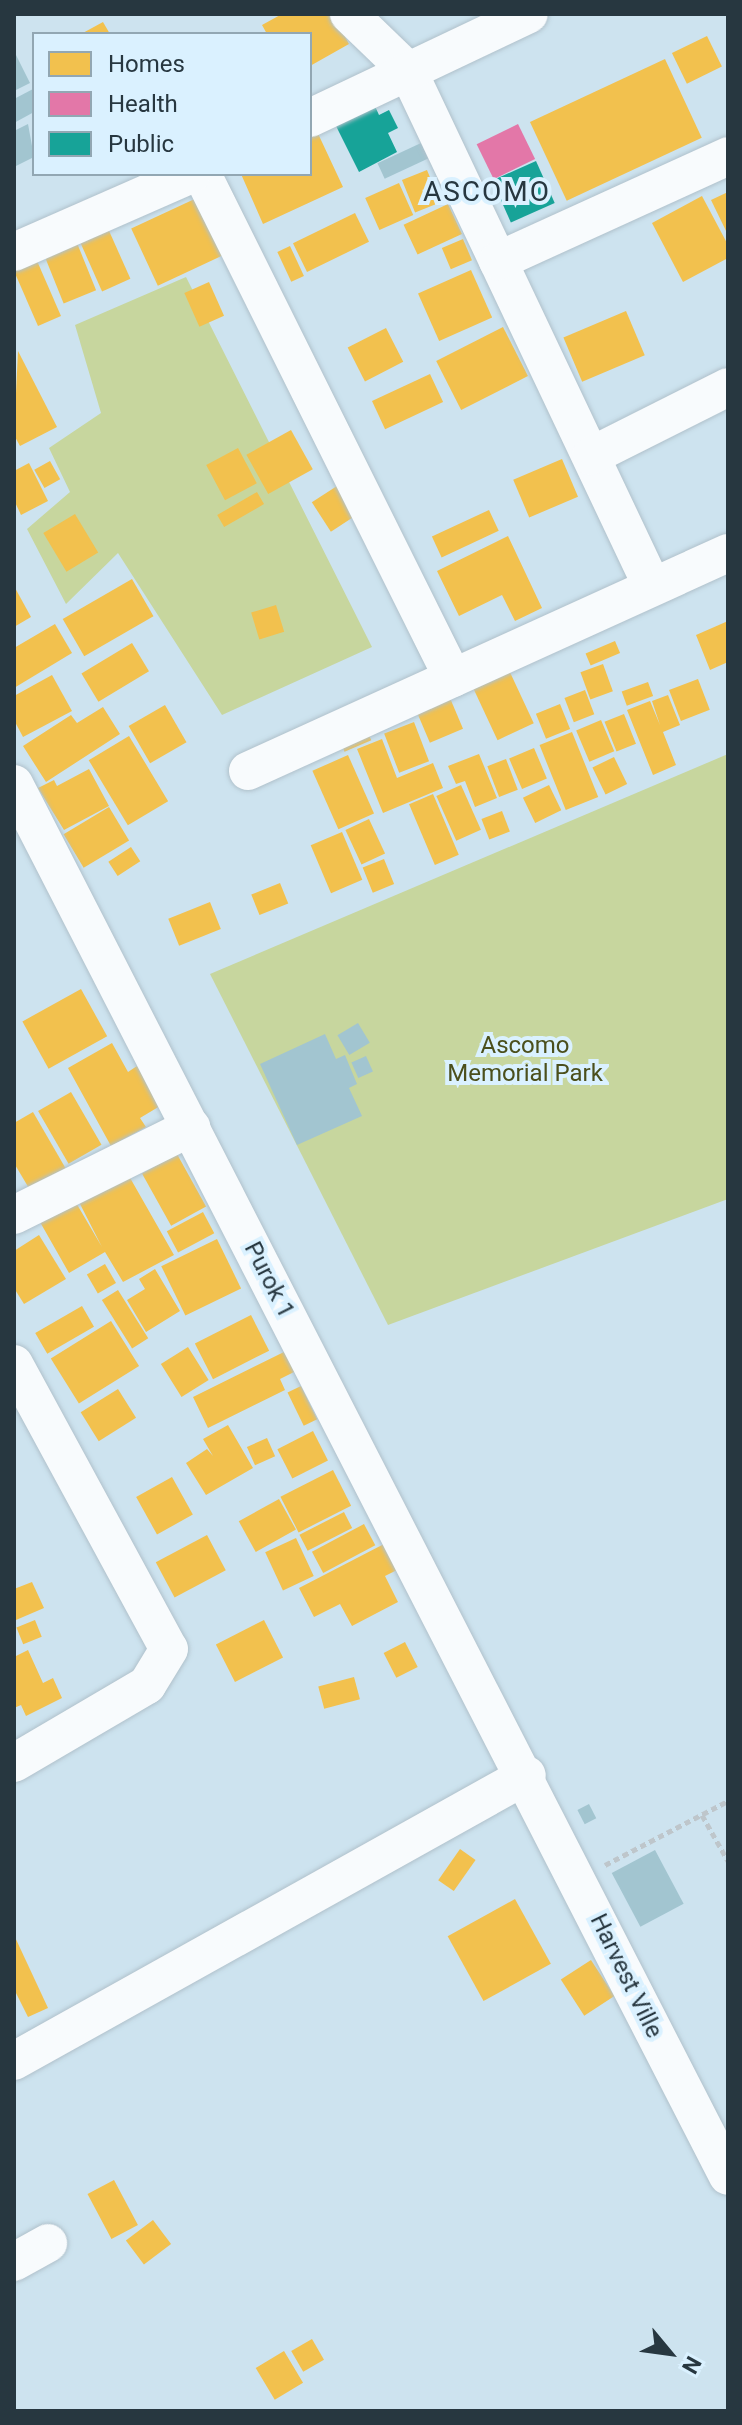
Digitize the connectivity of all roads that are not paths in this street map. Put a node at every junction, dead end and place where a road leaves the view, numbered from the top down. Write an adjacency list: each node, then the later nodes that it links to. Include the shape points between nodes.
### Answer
1 (349, 14): 3 (street)
2 (529, 14): 3 (street)
3 (408, 71): 4 (street); 9 (street)
4 (312, 117)
5 (728, 156): 9 (street)
6 (187, 176): 8 (street)
7 (203, 176): 14 (street)
8 (15, 248)
9 (498, 261): 11 (street)
10 (728, 387): 11 (street)
11 (591, 456): 13 (street)
12 (728, 553): 13 (street)
13 (651, 584): 14 (street)
14 (453, 678): 15 (street)
15 (248, 771)
16 (14, 784): 17 (street, Purok 1)
17 (191, 1127): 18 (street); 21 (street, Purok 1)
18 (14, 1215)
19 (14, 1364): 20 (street, via 169,1649 147,1685)
20 (14, 1763)
21 (527, 1775): 22 (street); 23 (street, Harvest Ville)
22 (14, 2061)
23 (728, 2176)
24 (48, 2243): 25 (street)
25 (14, 2262)

